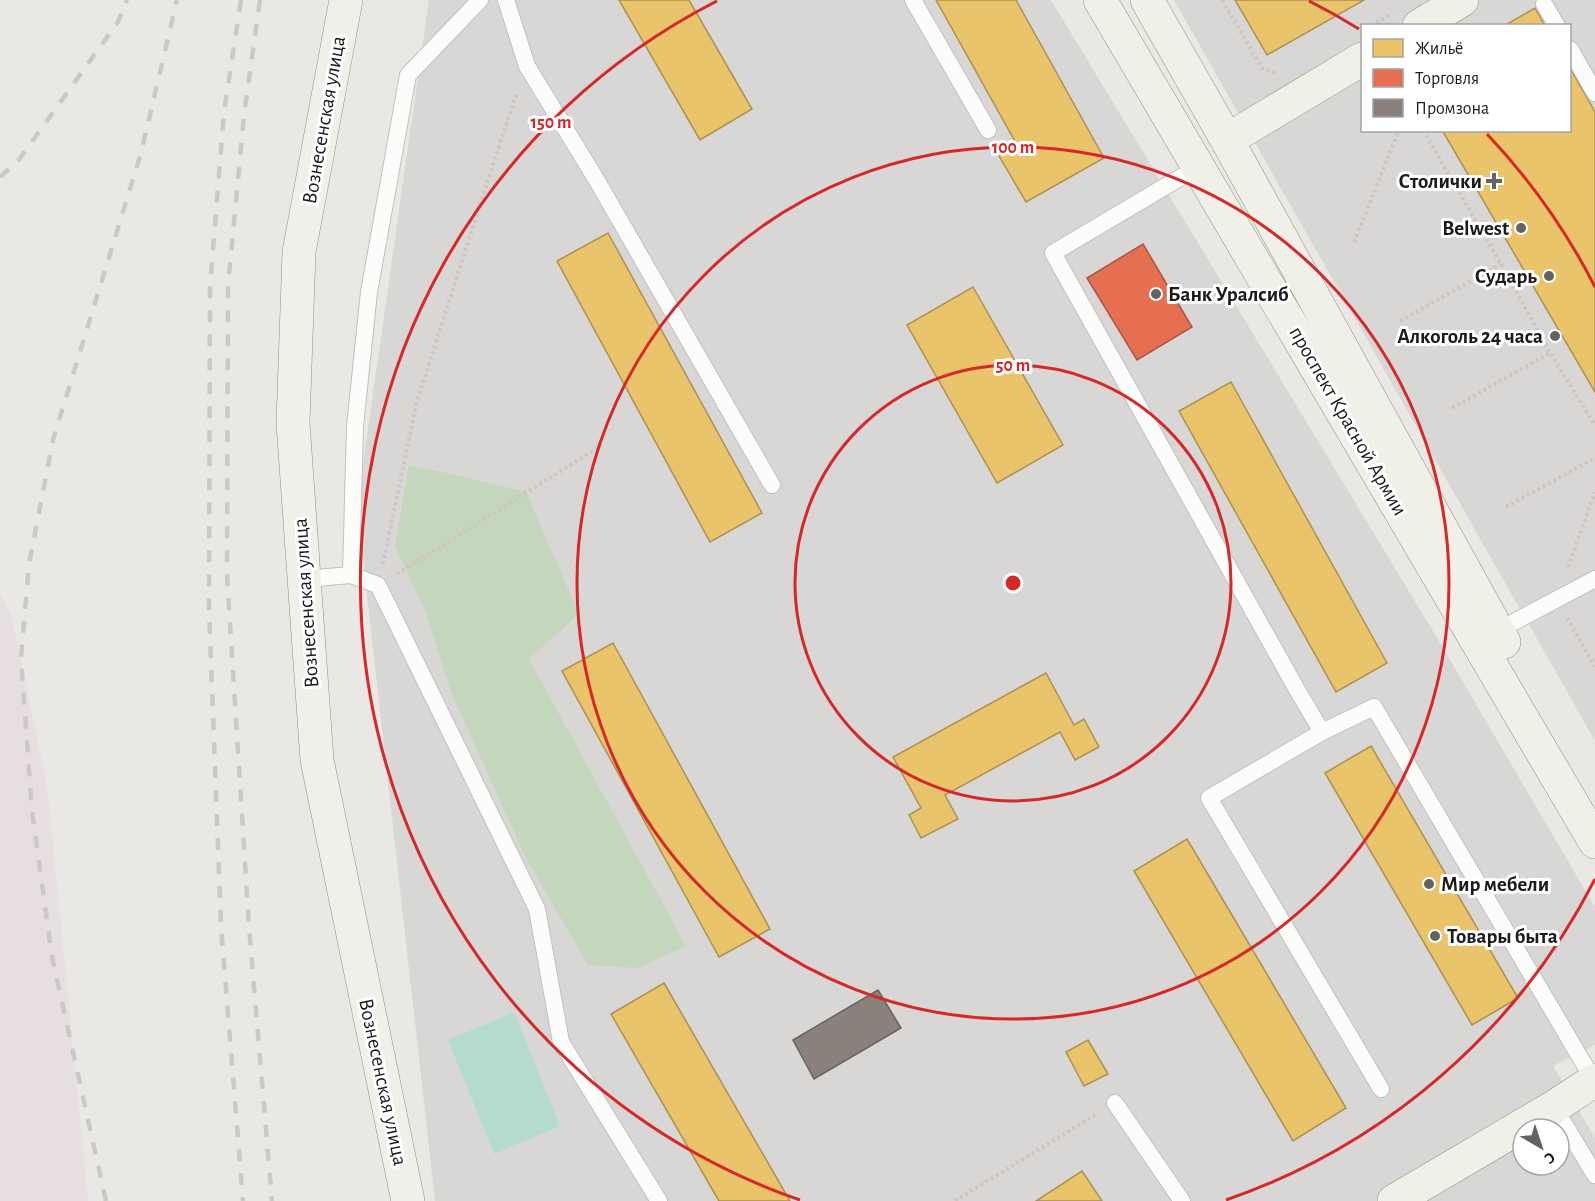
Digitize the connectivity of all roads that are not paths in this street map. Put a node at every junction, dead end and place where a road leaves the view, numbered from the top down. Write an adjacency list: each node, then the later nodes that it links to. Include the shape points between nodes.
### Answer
1 (346, 0): 19 (main road, Вознесенская улица, via 299,252 293,423)
2 (480, 0): 18 (lane, via 408,75 369,292 355,426)
3 (506, 0): 17 (lane, via 527,66)
4 (913, 0): 14 (lane)
5 (1100, 0): 16 (main road, проспект Красной Армии)
6 (1147, 0): 15 (main road, проспект Красной Армии)
7 (1462, 0): 9 (main road)
8 (1544, 4): 10 (lane)
9 (1422, 24)
10 (1556, 24)
11 (1571, 52): 13 (lane)
12 (1361, 60): 15 (main road)
13 (1595, 93)
14 (988, 130)
15 (1227, 140): 21 (main road, проспект Красной Армии)
16 (1198, 167): 22 (lane, via 1053,253); 24 (main road, проспект Красной Армии)
17 (772, 485)
18 (351, 575): 19 (lane); 31 (lane, via 378,585 537,909 561,1042)
19 (304, 579): 30 (main road, Вознесенская улица, via 317,760)
20 (1595, 579): 21 (lane)
21 (1497, 631): 23 (main road, проспект Красной Армии)
22 (1322, 732): 25 (lane, via 1374,707); 26 (lane, via 1209,798)
23 (1595, 800)
24 (1595, 842)
25 (1594, 1080): 28 (main road)
26 (1381, 1089)
27 (1115, 1103): 32 (lane)
28 (1554, 1107): 29 (lane); 33 (main road)
29 (1595, 1175)
30 (408, 1201)
31 (659, 1201)
32 (1182, 1201)
33 (1394, 1201)

